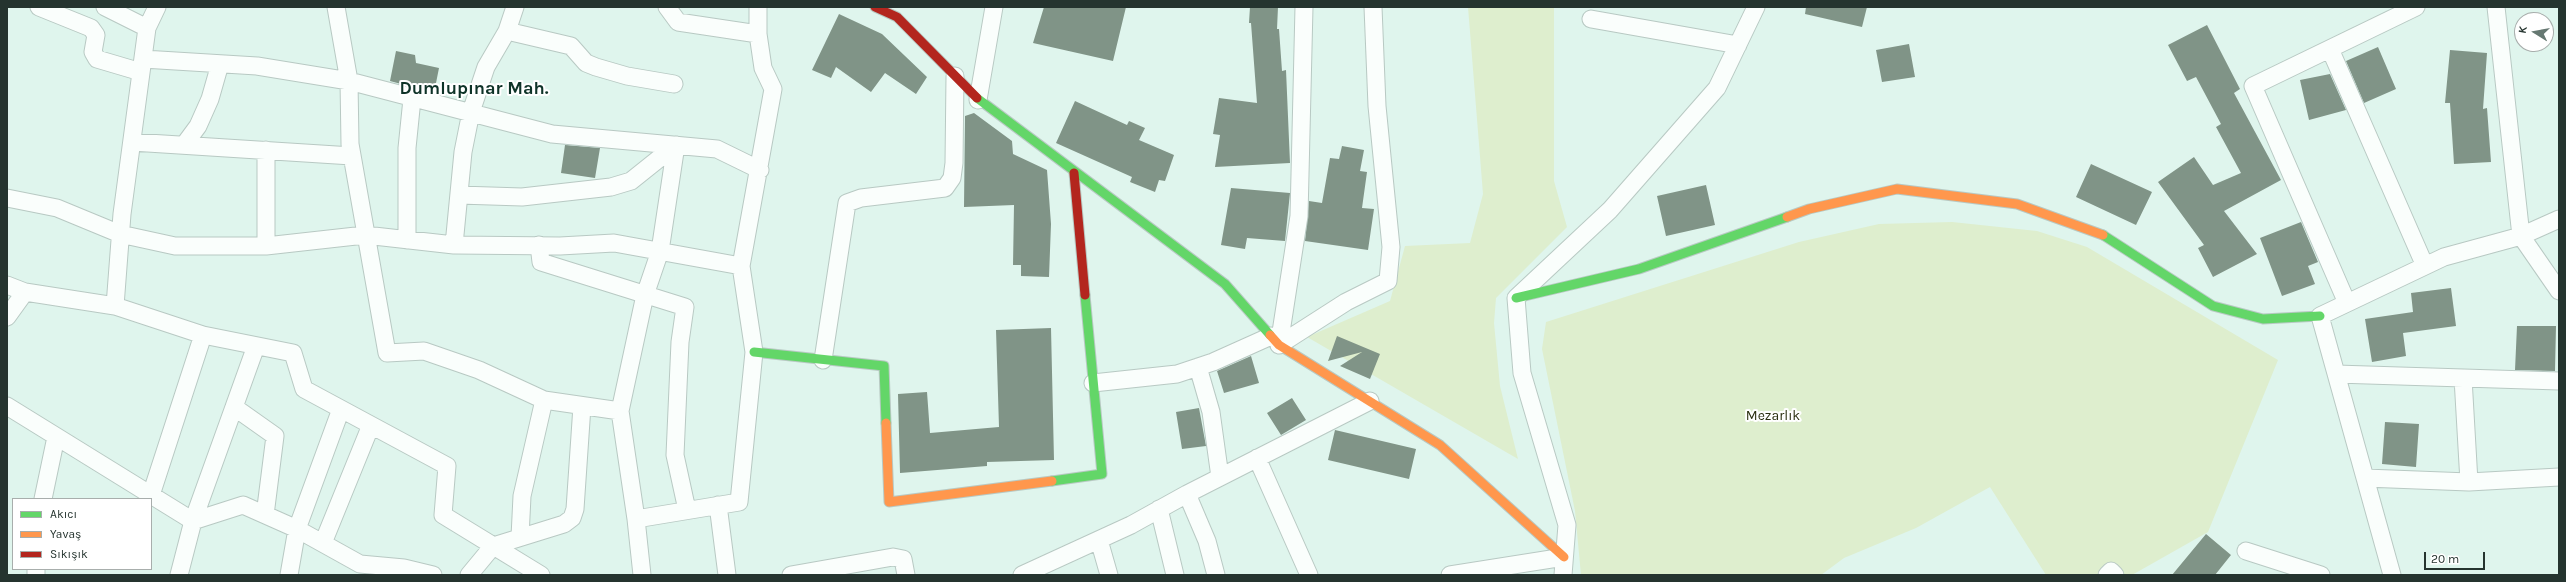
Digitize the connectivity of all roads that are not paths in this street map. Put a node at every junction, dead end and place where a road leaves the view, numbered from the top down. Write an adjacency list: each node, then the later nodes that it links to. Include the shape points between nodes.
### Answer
1 (39, 7): 22 (street, via 91,28 96,35 93,52 97,59)
2 (105, 7): 16 (street)
3 (157, 7): 16 (street)
4 (336, 7): 24 (street)
5 (515, 7): 17 (street)
6 (667, 7): 18 (street, via 678,22)
7 (758, 7): 18 (street)
8 (875, 7): 23 (street, via 897,17)
9 (994, 7): 27 (street)
10 (1304, 7): 59 (street, via 1299,216)
11 (1373, 7): 59 (street, via 1377,106 1390,247 1388,281)
12 (1756, 7): 19 (street)
13 (2416, 7): 20 (street)
14 (2496, 7): 41 (street)
15 (1591, 18): 19 (street)
16 (146, 28): 22 (street)
17 (507, 31): 25 (street, via 571,46 586,63 596,67); 28 (street, via 486,67)
18 (758, 34): 34 (street, via 763,68 773,89)
19 (1738, 45): 53 (street, via 1717,88 1610,210)
20 (2330, 49): 48 (street); 54 (street, via 2253,86)
21 (220, 64): 22 (street); 24 (street, via 258,66); 30 (street, via 210,100 198,126)
22 (142, 66): 29 (street)
23 (954, 76): 27 (street); 62 (street, via 954,163 952,178 945,188 862,198 847,203)
24 (349, 80): 26 (street); 33 (street)
25 (674, 84)
26 (412, 99): 28 (street); 42 (street, via 407,148)
27 (978, 100): 35 (street, via 1006,118)
28 (471, 112): 31 (street, via 552,134); 36 (street, via 463,152)
29 (132, 142): 30 (street); 39 (street)
30 (184, 145): 32 (street)
31 (676, 145): 34 (street, via 717,149); 36 (street, via 631,181 611,187 522,197); 46 (street)
32 (266, 150): 33 (street); 44 (street)
33 (352, 156): 40 (street)
34 (760, 170): 47 (street)
35 (1074, 173): 59 (street, via 1225,284); 67 (street)
36 (460, 195): 43 (street)
37 (7, 198): 39 (street, via 57,208)
38 (2559, 219): 41 (street)
39 (120, 234): 44 (street, via 175,246); 55 (street)
40 (365, 235): 42 (street); 44 (street); 68 (street, via 387,353 424,351 479,370)
41 (2521, 236): 48 (street, via 2444,257); 50 (street)
42 (407, 240): 43 (street)
43 (454, 245): 45 (street)
44 (266, 246)
45 (539, 246): 46 (street, via 614,243); 52 (street, via 541,262)
46 (660, 251): 47 (street); 52 (street)
47 (741, 266): 61 (street)
48 (2425, 266): 54 (street)
49 (7, 285): 51 (street)
50 (2559, 291)
51 (24, 292): 55 (street); 57 (street)
52 (645, 295): 74 (street); 87 (street, via 685,307 680,342 675,455)
53 (1516, 298): 56 (street, via 1639,269 1809,209 1897,189 2017,204 2108,237 2213,306 2263,319); 97 (street, via 1522,373 1567,525)
54 (2347, 303): 56 (street)
55 (115, 306): 58 (street)
56 (2320, 316): 64 (street)
57 (7, 317)
58 (203, 335): 60 (street); 83 (street)
59 (1275, 340): 63 (street); 69 (street)
60 (256, 346): 71 (street); 73 (street, via 293,353 304,389)
61 (754, 352): 62 (street); 85 (street, via 739,502)
62 (823, 360): 67 (street, via 884,366 889,502 1102,474)
63 (1198, 367): 67 (street, via 1177,374); 78 (street, via 1211,412)
64 (2336, 374): 65 (street); 80 (street)
65 (2463, 378): 66 (street); 81 (street)
66 (2559, 381)
67 (1093, 383)
68 (544, 400): 72 (street); 92 (street, via 522,496)
69 (1370, 402): 77 (street); 97 (street, via 1440,445)
70 (7, 406): 76 (street)
71 (234, 406): 88 (street, via 275,436); 90 (street)
72 (582, 406): 74 (street); 92 (street, via 575,509 572,518 564,524)
73 (341, 409): 75 (street); 91 (street)
74 (620, 411): 89 (street)
75 (371, 425): 94 (street); 95 (street, via 447,466 443,515)
76 (56, 436): 83 (street); 84 (street)
77 (1257, 458): 78 (street); 113 (street)
78 (1220, 477): 82 (street)
79 (2559, 477): 81 (street)
80 (2365, 478): 81 (street); 119 (street)
81 (2469, 482)
82 (1187, 494): 86 (street); 112 (street, via 1207,541)
83 (151, 495): 90 (street)
84 (43, 498)
85 (718, 506): 87 (street); 107 (street)
86 (1159, 509): 93 (street); 111 (street)
87 (687, 510): 89 (street)
88 (265, 515): 90 (street, via 244,505); 91 (street)
89 (636, 519): 106 (street)
90 (193, 521): 101 (street)
91 (298, 529): 94 (street); 102 (street)
92 (520, 537): 95 (street)
93 (1099, 540): 100 (street); 110 (street)
94 (324, 543): 98 (street)
95 (493, 546): 104 (street); 105 (street)
96 (2246, 551): 118 (street)
97 (1564, 557): 114 (street); 115 (street)
98 (358, 570): 103 (street, via 404,568)
99 (808, 573): 108 (street); 109 (street, via 893,557 903,559)
100 (1032, 573)
101 (179, 575)
102 (289, 575)
103 (433, 575)
104 (469, 575)
105 (541, 575)
106 (642, 575)
107 (728, 575)
108 (791, 575)
109 (906, 575)
110 (1109, 575)
111 (1176, 575)
112 (1216, 575)
113 (1309, 575)
114 (1450, 575)
115 (1563, 575)
116 (2107, 575): 117 (street, via 2111,571)
117 (2115, 575)
118 (2321, 575)
119 (2392, 575)

